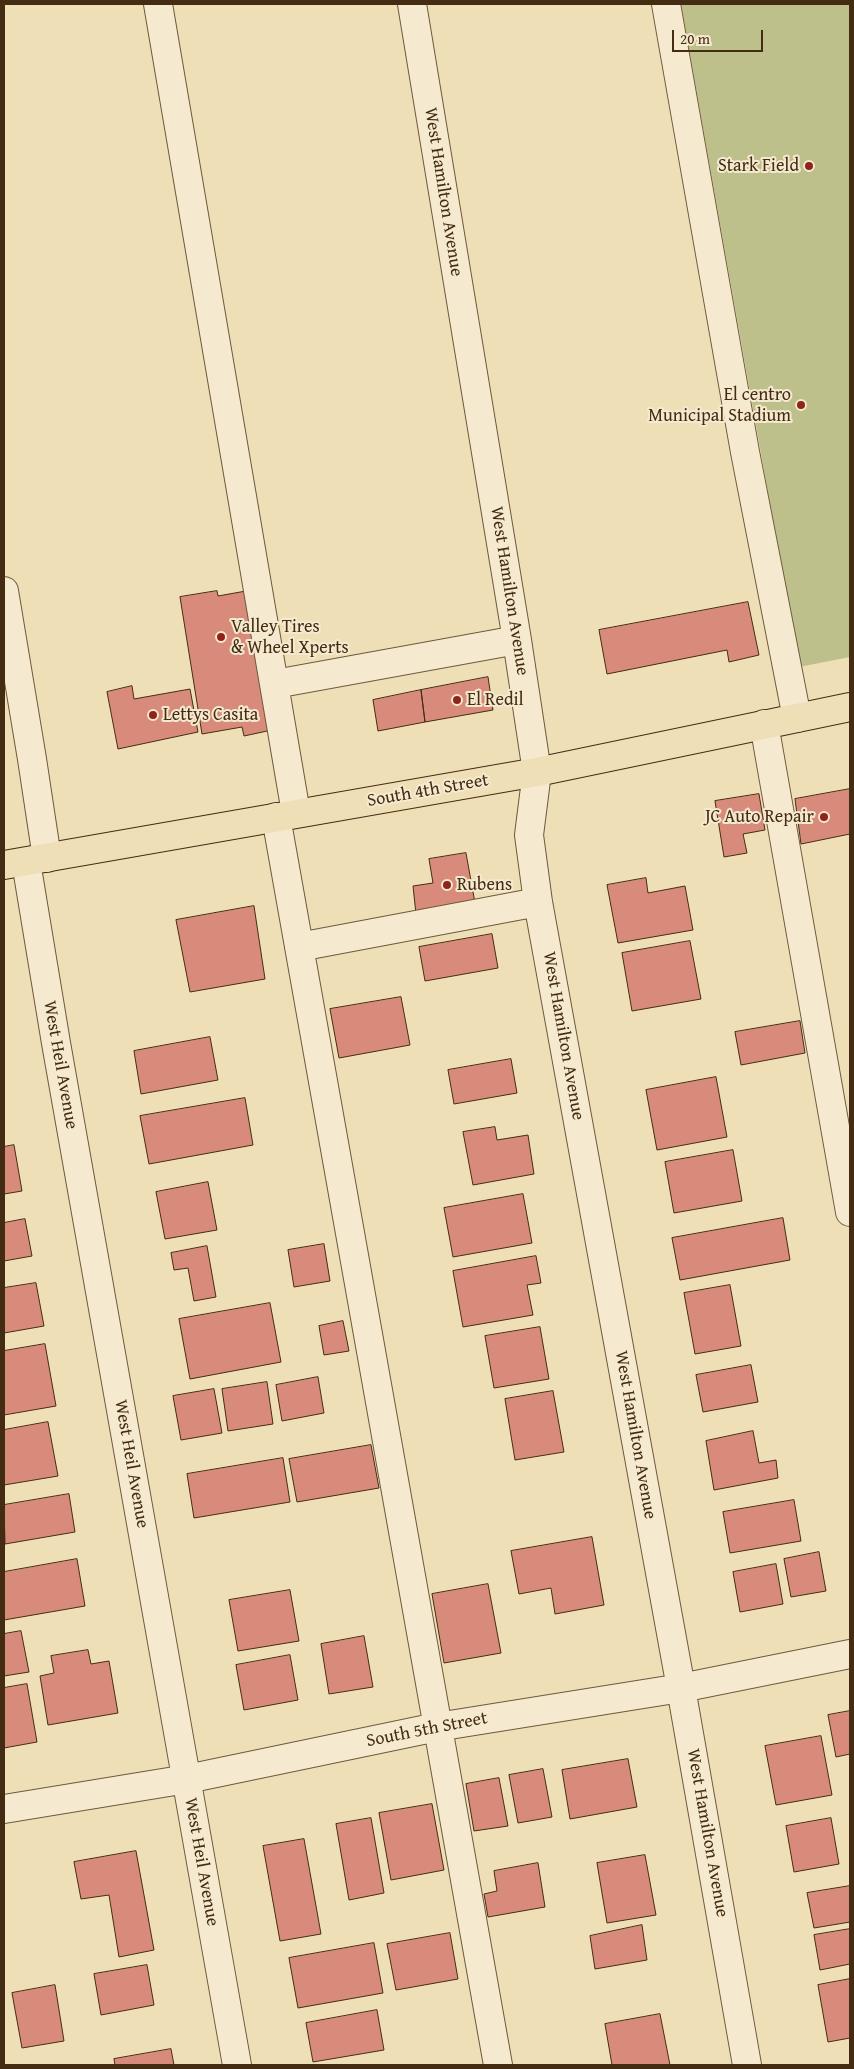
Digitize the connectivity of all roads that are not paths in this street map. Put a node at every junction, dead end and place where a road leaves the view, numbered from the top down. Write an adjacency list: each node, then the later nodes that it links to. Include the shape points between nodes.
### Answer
1 (158, 4): 6 (street)
2 (412, 4): 5 (street, West Hamilton Avenue)
3 (666, 4): 8 (street, via 745,452)
4 (4, 591): 12 (street, West Heil Avenue, via 32,759)
5 (517, 640): 6 (street); 10 (street, West Hamilton Avenue)
6 (275, 684): 11 (street)
7 (850, 707): 8 (main road, South 4th Street)
8 (797, 718): 9 (main road, South 4th Street)
9 (764, 724): 10 (main road, South 4th Street); 15 (street)
10 (537, 772): 11 (main road, South 4th Street); 13 (street, West Hamilton Avenue, via 529,835)
11 (286, 815): 12 (main road, South 4th Street); 14 (street)
12 (26, 862): 19 (street, West Heil Avenue)
13 (538, 902): 14 (street); 17 (street, West Hamilton Avenue)
14 (300, 947): 18 (street)
15 (850, 1212)
16 (850, 1654): 17 (street, South 5th Street)
17 (681, 1688): 18 (street, South 5th Street); 23 (street, West Hamilton Avenue)
18 (438, 1727): 19 (street, South 5th Street); 22 (street)
19 (187, 1779): 20 (street, South 5th Street); 21 (street, West Heil Avenue)
20 (4, 1809)
21 (237, 2065)
22 (498, 2065)
23 (748, 2065)

